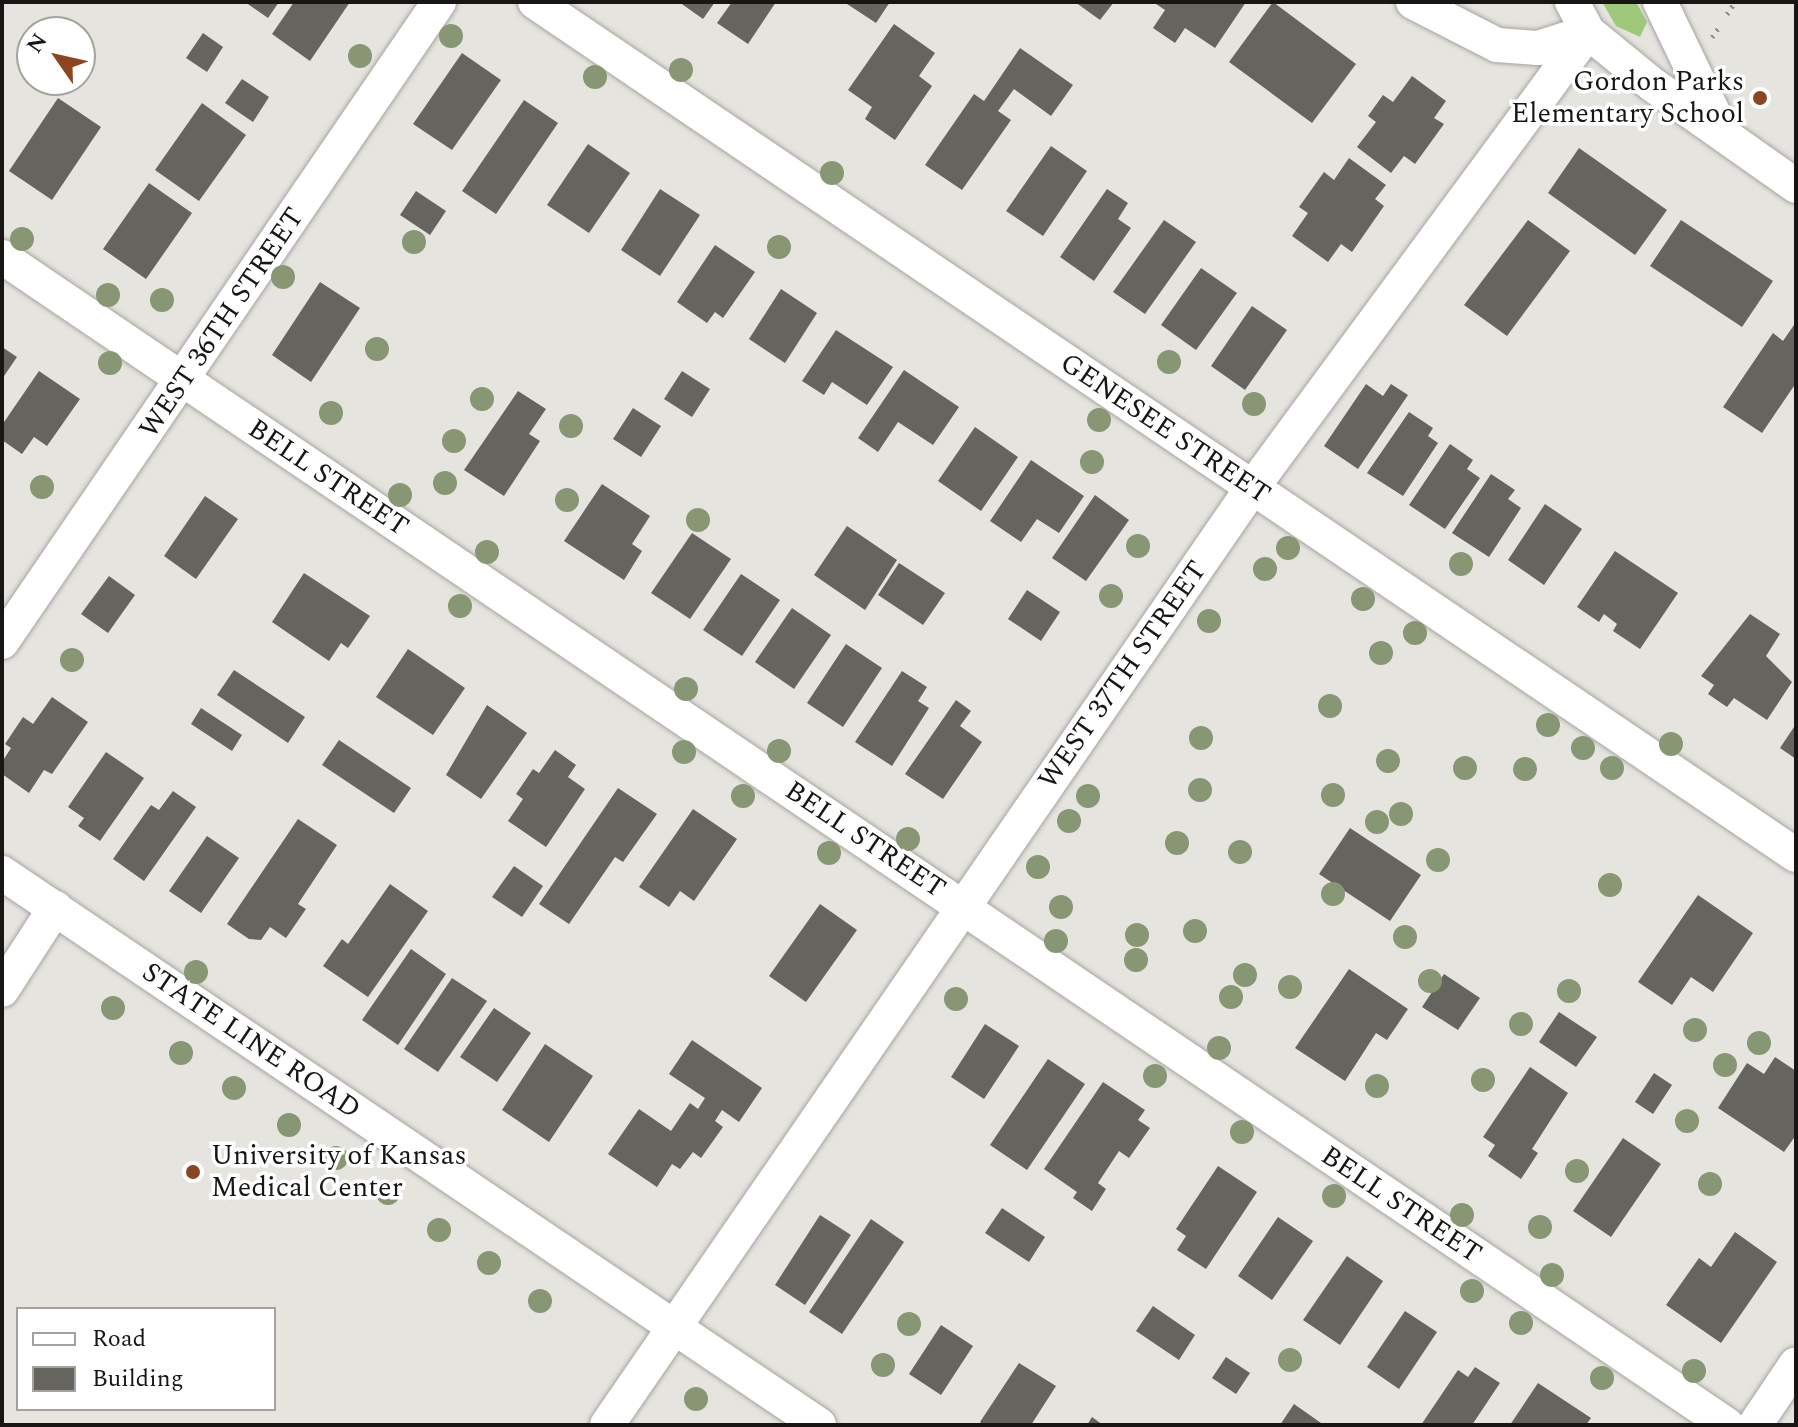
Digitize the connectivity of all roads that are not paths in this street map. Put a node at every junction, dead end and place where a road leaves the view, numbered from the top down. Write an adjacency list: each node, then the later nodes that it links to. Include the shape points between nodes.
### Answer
1 (439, 2): 10 (street, WEST 36TH STREET)
2 (535, 2): 11 (street, GENESEE STREET)
3 (1413, 2): 6 (street, via 1497,45 1538,48)
4 (1572, 2): 6 (street)
5 (1660, 2): 7 (street)
6 (1588, 32): 7 (street); 11 (street, WEST 37TH STREET)
7 (1726, 138): 8 (street)
8 (1796, 186)
9 (2, 257): 10 (street, BELL STREET)
10 (184, 381): 12 (street, WEST 36TH STREET); 15 (street, BELL STREET)
11 (1252, 488): 13 (street, GENESEE STREET); 15 (street, WEST 37TH STREET)
12 (2, 642)
13 (1796, 855)
14 (2, 873): 16 (street, STATE LINE ROAD)
15 (963, 906): 18 (street, WEST 37TH STREET, via 830,1108); 22 (street, BELL STREET)
16 (55, 908): 17 (street); 18 (street, STATE LINE ROAD)
17 (2, 990)
18 (672, 1327): 20 (street, WEST 37TH STREET); 21 (street, STATE LINE ROAD)
19 (1796, 1364): 23 (street)
20 (607, 1425)
21 (819, 1425)
22 (1727, 1425)
23 (1755, 1425)

